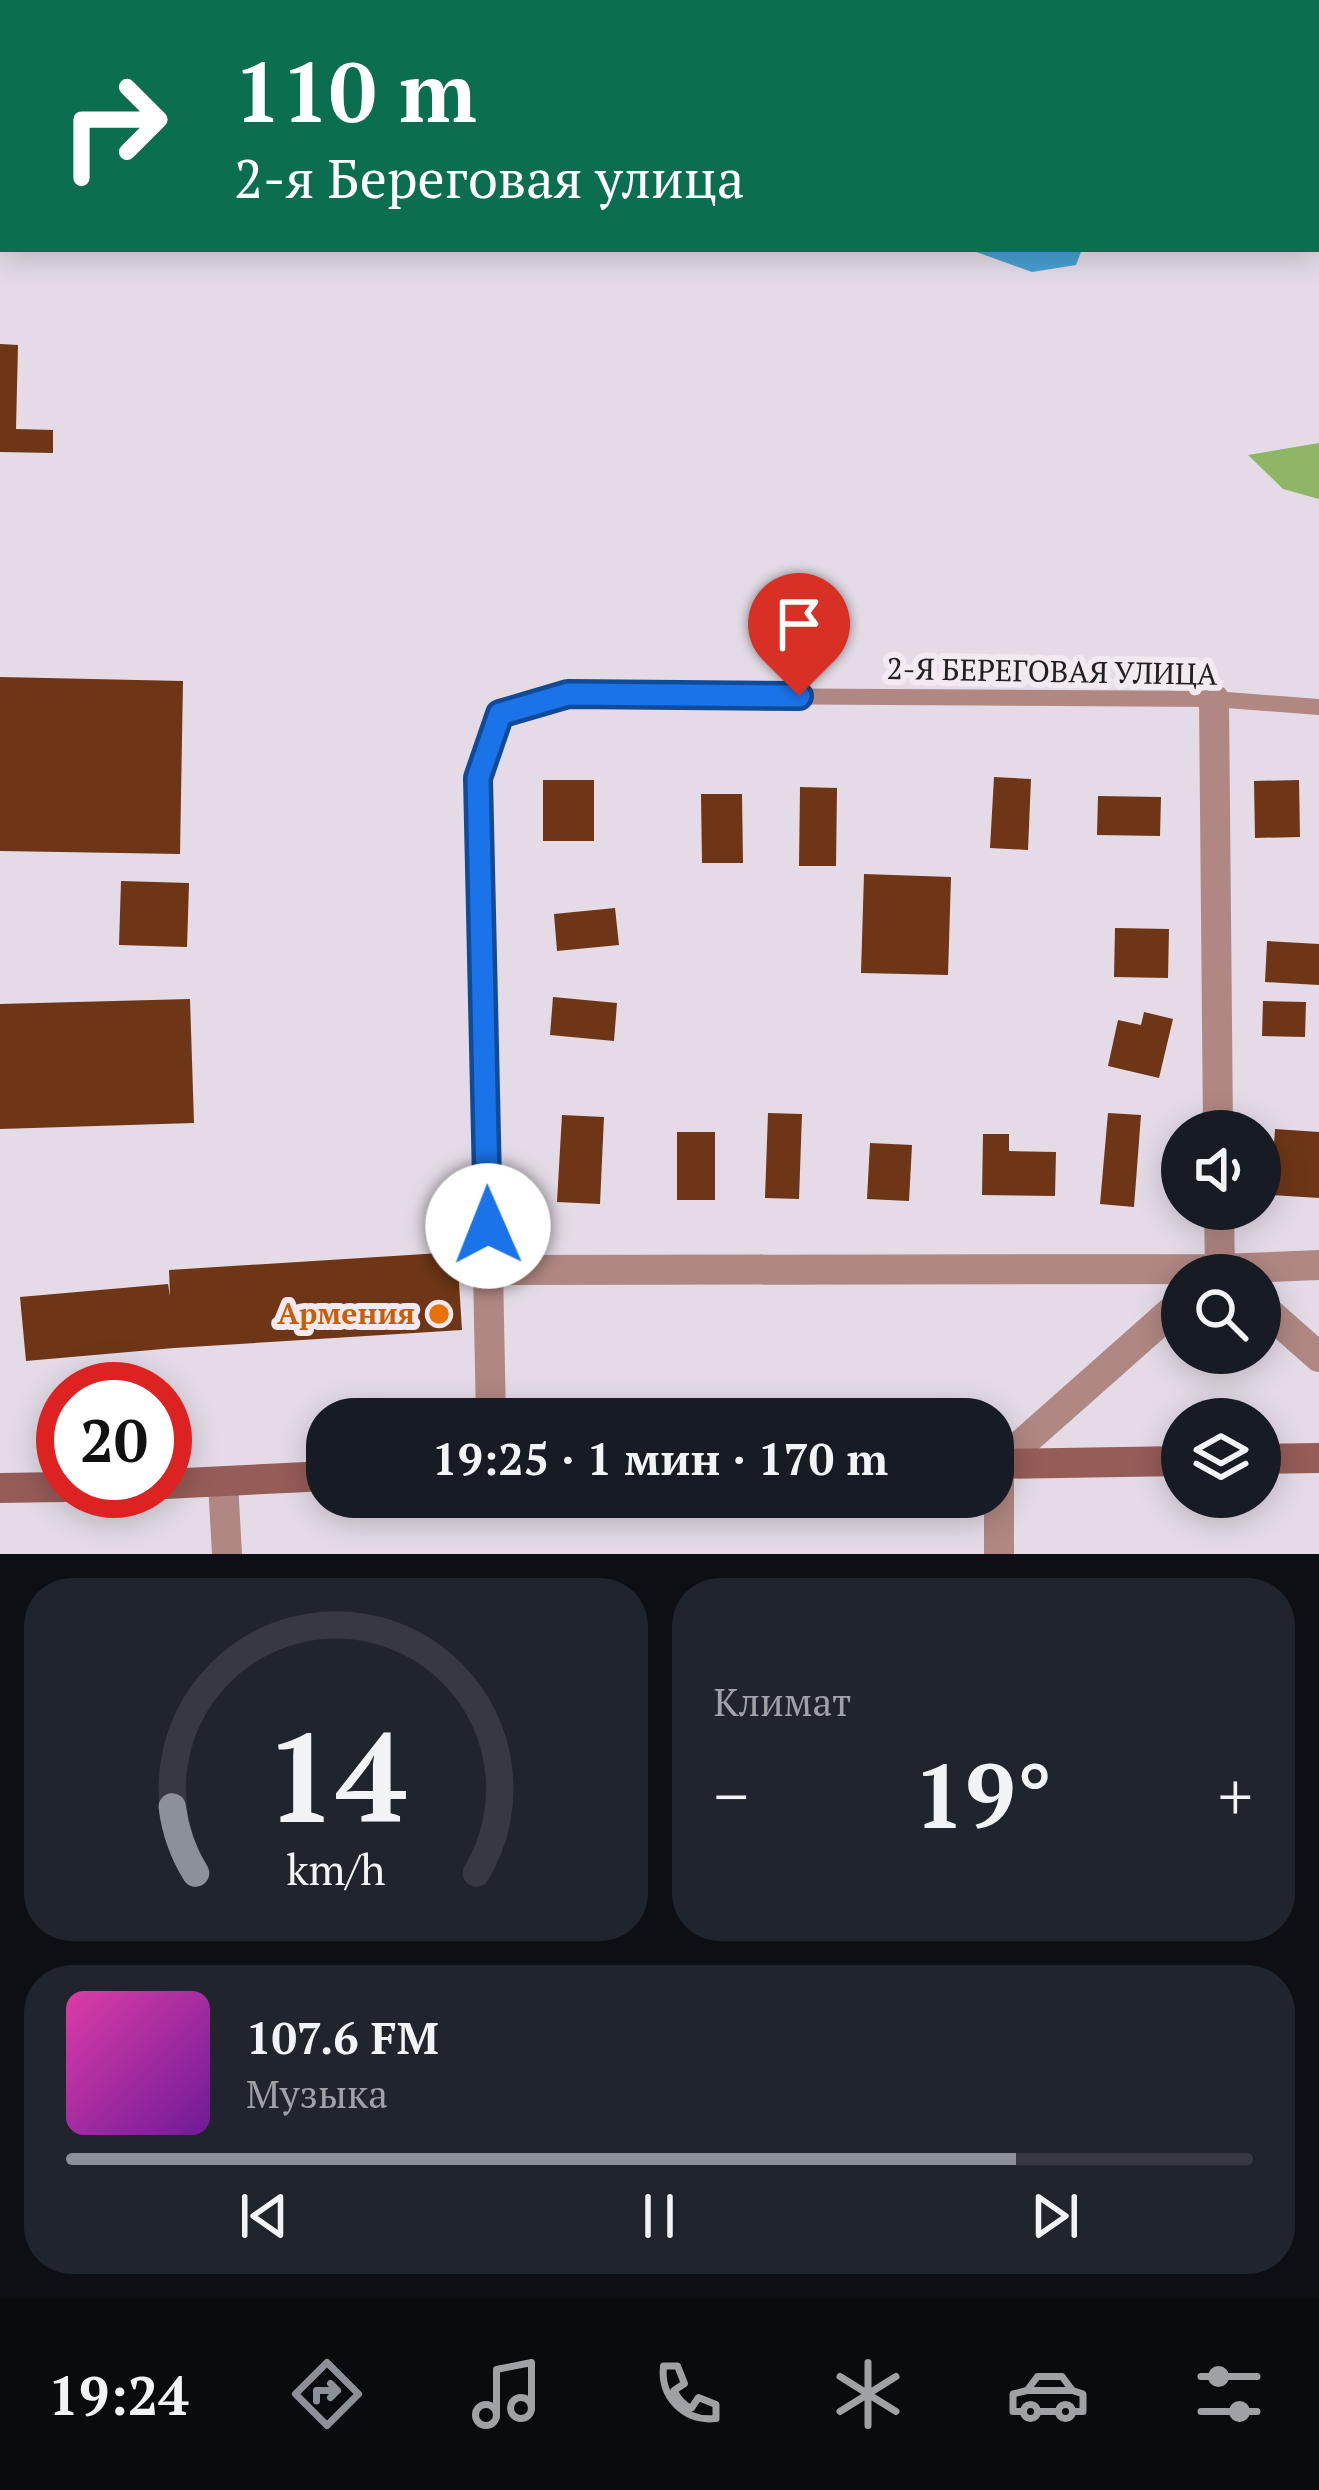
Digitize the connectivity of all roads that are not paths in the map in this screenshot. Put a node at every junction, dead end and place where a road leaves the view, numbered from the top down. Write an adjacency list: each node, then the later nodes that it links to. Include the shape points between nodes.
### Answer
1 (1214, 700): 2 (lane, 2-Я БЕРЕГОВАЯ УЛИЦА); 3 (street); 6 (lane, 2-Я БЕРЕГОВАЯ УЛИЦА, via 568,694 500,714 478,778)
2 (1319, 707)
3 (1218, 1110)
4 (1319, 1265): 5 (street)
5 (1281, 1268)
6 (488, 1270): 7 (street); 11 (street)
7 (1161, 1273)
8 (1161, 1320): 12 (street)
9 (1281, 1324): 10 (street)
10 (1319, 1357)
11 (491, 1398)
12 (1014, 1448)
13 (1319, 1458): 14 (main road)
14 (1281, 1459)
15 (1161, 1461): 16 (main road)
16 (1014, 1464)
17 (306, 1477): 18 (main road)
18 (224, 1483): 19 (main road); 23 (street)
19 (192, 1484)
20 (36, 1487): 21 (main road)
21 (0, 1488)
22 (998, 1518): 24 (street)
23 (227, 1554)
24 (1000, 1554)

